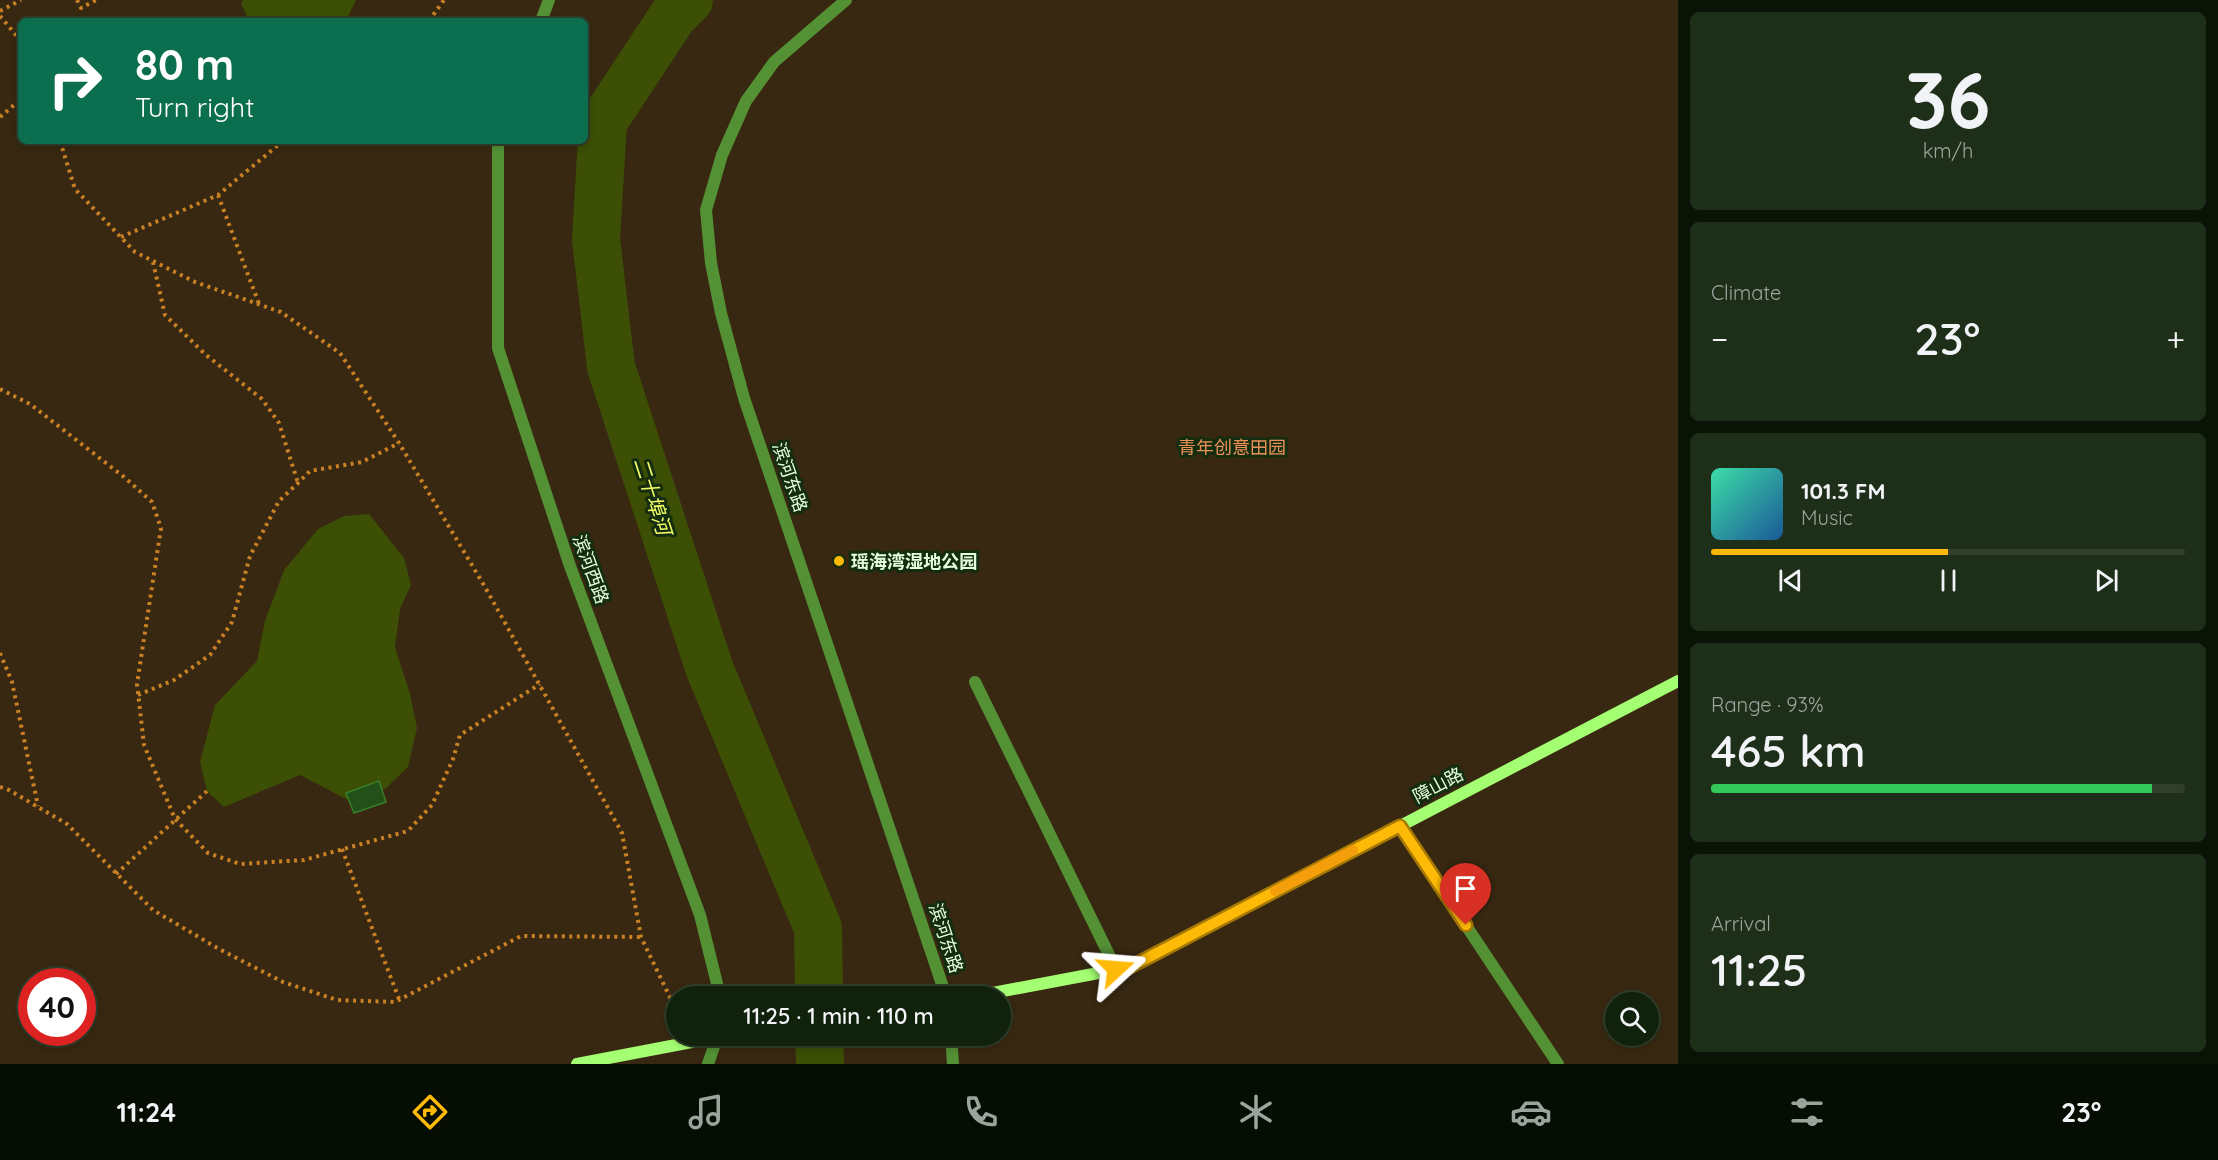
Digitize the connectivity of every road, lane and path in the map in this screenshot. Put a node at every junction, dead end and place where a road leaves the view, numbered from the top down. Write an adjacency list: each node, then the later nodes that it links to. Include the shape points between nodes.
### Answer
1 (21, 0): 7 (path)
2 (77, 0): 3 (path, via 81,8)
3 (96, 0)
4 (444, 0): 9 (path)
5 (549, 0): 10 (street)
6 (846, 0): 39 (street, 滨河东路, via 774,62 746,101 722,155 706,210 711,263 744,398)
7 (0, 11)
8 (0, 16): 11 (path)
9 (431, 18)
10 (542, 18)
11 (18, 36)
12 (18, 102): 13 (path)
13 (0, 117)
14 (61, 144): 18 (path, via 75,189)
15 (279, 144): 17 (path)
16 (498, 144): 38 (street, 滨河西路, via 498,348 570,566 700,915)
17 (218, 195): 18 (path); 20 (path)
18 (121, 237): 19 (path, via 135,252)
19 (153, 261): 20 (path, via 195,282); 23 (path, via 165,315 206,355 262,399 279,423)
20 (259, 304): 22 (path, via 281,312 340,353)
21 (0, 389): 28 (path, via 30,404 152,502 161,528)
22 (399, 443): 23 (path, via 362,462 310,471); 27 (path)
23 (298, 483): 28 (path, via 279,501 250,556 232,622 210,655 174,680)
24 (0, 653): 31 (path, via 12,682)
25 (1678, 681): 33 (street, 障山路)
26 (975, 682): 37 (street)
27 (540, 684): 34 (path, via 460,735 432,805 408,831); 36 (path, via 622,833)
28 (138, 695): 32 (path, via 144,744)
29 (0, 787): 31 (path)
30 (207, 791): 32 (path)
31 (38, 807): 35 (path, via 67,824)
32 (175, 819): 34 (path, via 208,853 240,864 304,860); 35 (path)
33 (1400, 826): 37 (street, 障山路, via 1130,967); 49 (street)
34 (342, 849): 42 (path)
35 (116, 874): 42 (path, via 153,910 283,982 338,1000)
36 (641, 937): 40 (path); 42 (path, via 521,936)
37 (1116, 969): 41 (street, 障山路)
38 (718, 986)
39 (943, 986)
40 (666, 989)
41 (1011, 989)
42 (399, 999)
43 (668, 1046): 46 (street)
44 (714, 1046): 47 (street)
45 (952, 1046): 48 (street)
46 (578, 1064)
47 (708, 1064)
48 (953, 1064)
49 (1558, 1064)

